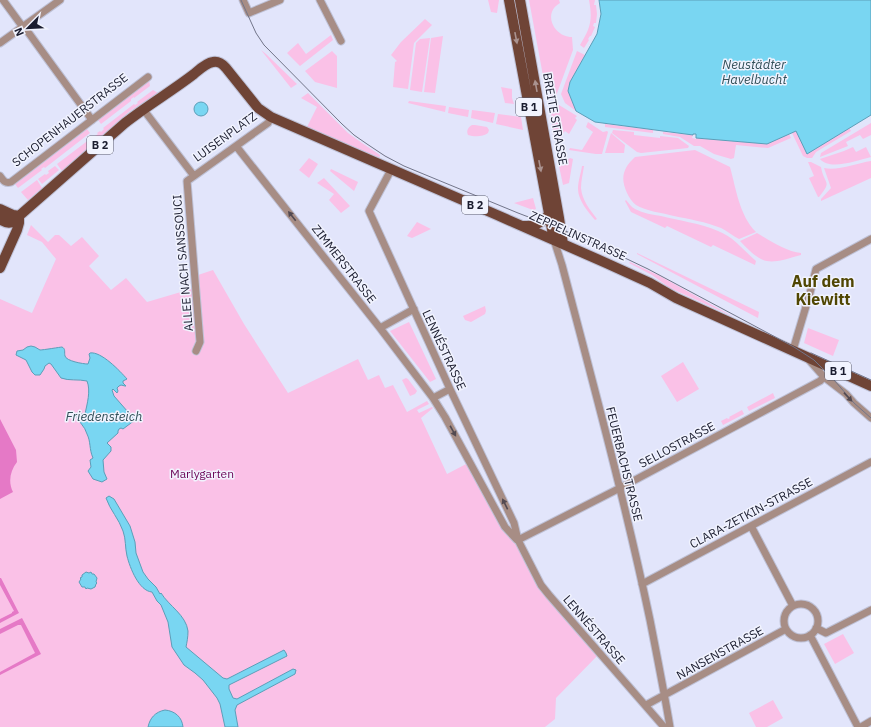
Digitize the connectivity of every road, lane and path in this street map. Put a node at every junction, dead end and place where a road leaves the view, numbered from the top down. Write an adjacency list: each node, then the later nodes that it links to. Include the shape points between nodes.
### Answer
1 (3, 0): 8 (street)
2 (60, 0): 8 (street)
3 (243, 0): 4 (street, via 249,13)
4 (280, 0)
5 (320, 0): 9 (street)
6 (509, 0): 20 (main road, BREITE STRASSE / B 1, one-way to 20)
7 (520, 0): 25 (main road, BREITE STRASSE / B 1, one-way to 7, via 559,218)
8 (22, 27): 10 (street); 14 (street)
9 (341, 41)
10 (0, 43)
11 (148, 77): 14 (street, SCHOPENHAUERSTRASSE)
12 (143, 109): 13 (main road, LUISENPLATZ / B 2, via 213,62 223,65 258,108); 18 (street, LUISENPLATZ); 21 (main road, B 2)
13 (271, 117): 15 (street, LUISENPLATZ, via 268,123); 16 (main road, ZEPPELINSTRASSE / B 2)
14 (92, 120): 17 (street, SCHOPENHAUERSTRASSE, via 11,182 5,182)
15 (236, 146): 18 (street, LUISENPLATZ); 28 (street, ZIMMERSTRASSE, one-way to 15)
16 (391, 170): 23 (main road, ZEPPELINSTRASSE / B 2); 27 (street, LENNÉSTRASSE, via 369,211)
17 (0, 176)
18 (194, 176): 30 (street, ALLEE NACH SANSSOUCI, via 187,181 200,342)
19 (0, 210): 21 (main road)
20 (549, 214): 23 (main road, via 539,224); 25 (main road, BREITE STRASSE / B 1)
21 (19, 216): 22 (main road, B 2, via 11,223); 26 (main road, via 17,230)
22 (0, 219)
23 (522, 226): 25 (main road, ZEPPELINSTRASSE / B 2)
24 (871, 239): 29 (street, via 816,270)
25 (558, 242): 29 (main road, ZEPPELINSTRASSE / B 1); 38 (street, FEUERBACHSTRASSE)
26 (0, 268)
27 (414, 309): 28 (street); 34 (street, LENNÉSTRASSE)
28 (380, 328): 35 (street, ZIMMERSTRASSE)
29 (793, 350): 31 (main road, ZEPPELINSTRASSE / B 1)
30 (196, 351)
31 (805, 356): 32 (street); 33 (main road, ZEPPELINSTRASSE / B 1)
32 (824, 377): 36 (street, one-way to 36); 38 (street, SELLOSTRASSE)
33 (871, 386)
34 (450, 389): 35 (street); 40 (street, LENNÉSTRASSE, one-way to 34, via 514,523)
35 (433, 398): 40 (street, LENNÉSTRASSE, one-way to 40, via 505,527)
36 (871, 418)
37 (871, 462): 39 (street, CLARA-ZETKIN-STRASSE)
38 (620, 488): 40 (street, SELLOSTRASSE); 41 (street, FEUERBACHSTRASSE)
39 (751, 526): 41 (street, CLARA-ZETKIN-STRASSE); 42 (street)
40 (518, 540): 48 (street, LENNÉSTRASSE, via 545,590)
41 (642, 584): 47 (street, FEUERBACHSTRASSE)
42 (793, 606): 44 (street, via 803,604 812,609 816,613); 45 (street, via 784,618)
43 (871, 610): 44 (street, via 826,633)
44 (816, 628): 46 (street)
45 (786, 629): 46 (street, via 799,638); 47 (street, NANSENSTRASSE)
46 (810, 635): 52 (street)
47 (665, 696): 48 (street); 51 (street, FEUERBACHSTRASSE)
48 (646, 706): 50 (street, LENNÉSTRASSE)
49 (871, 722): 52 (street)
50 (664, 727)
51 (670, 727)
52 (859, 727)

